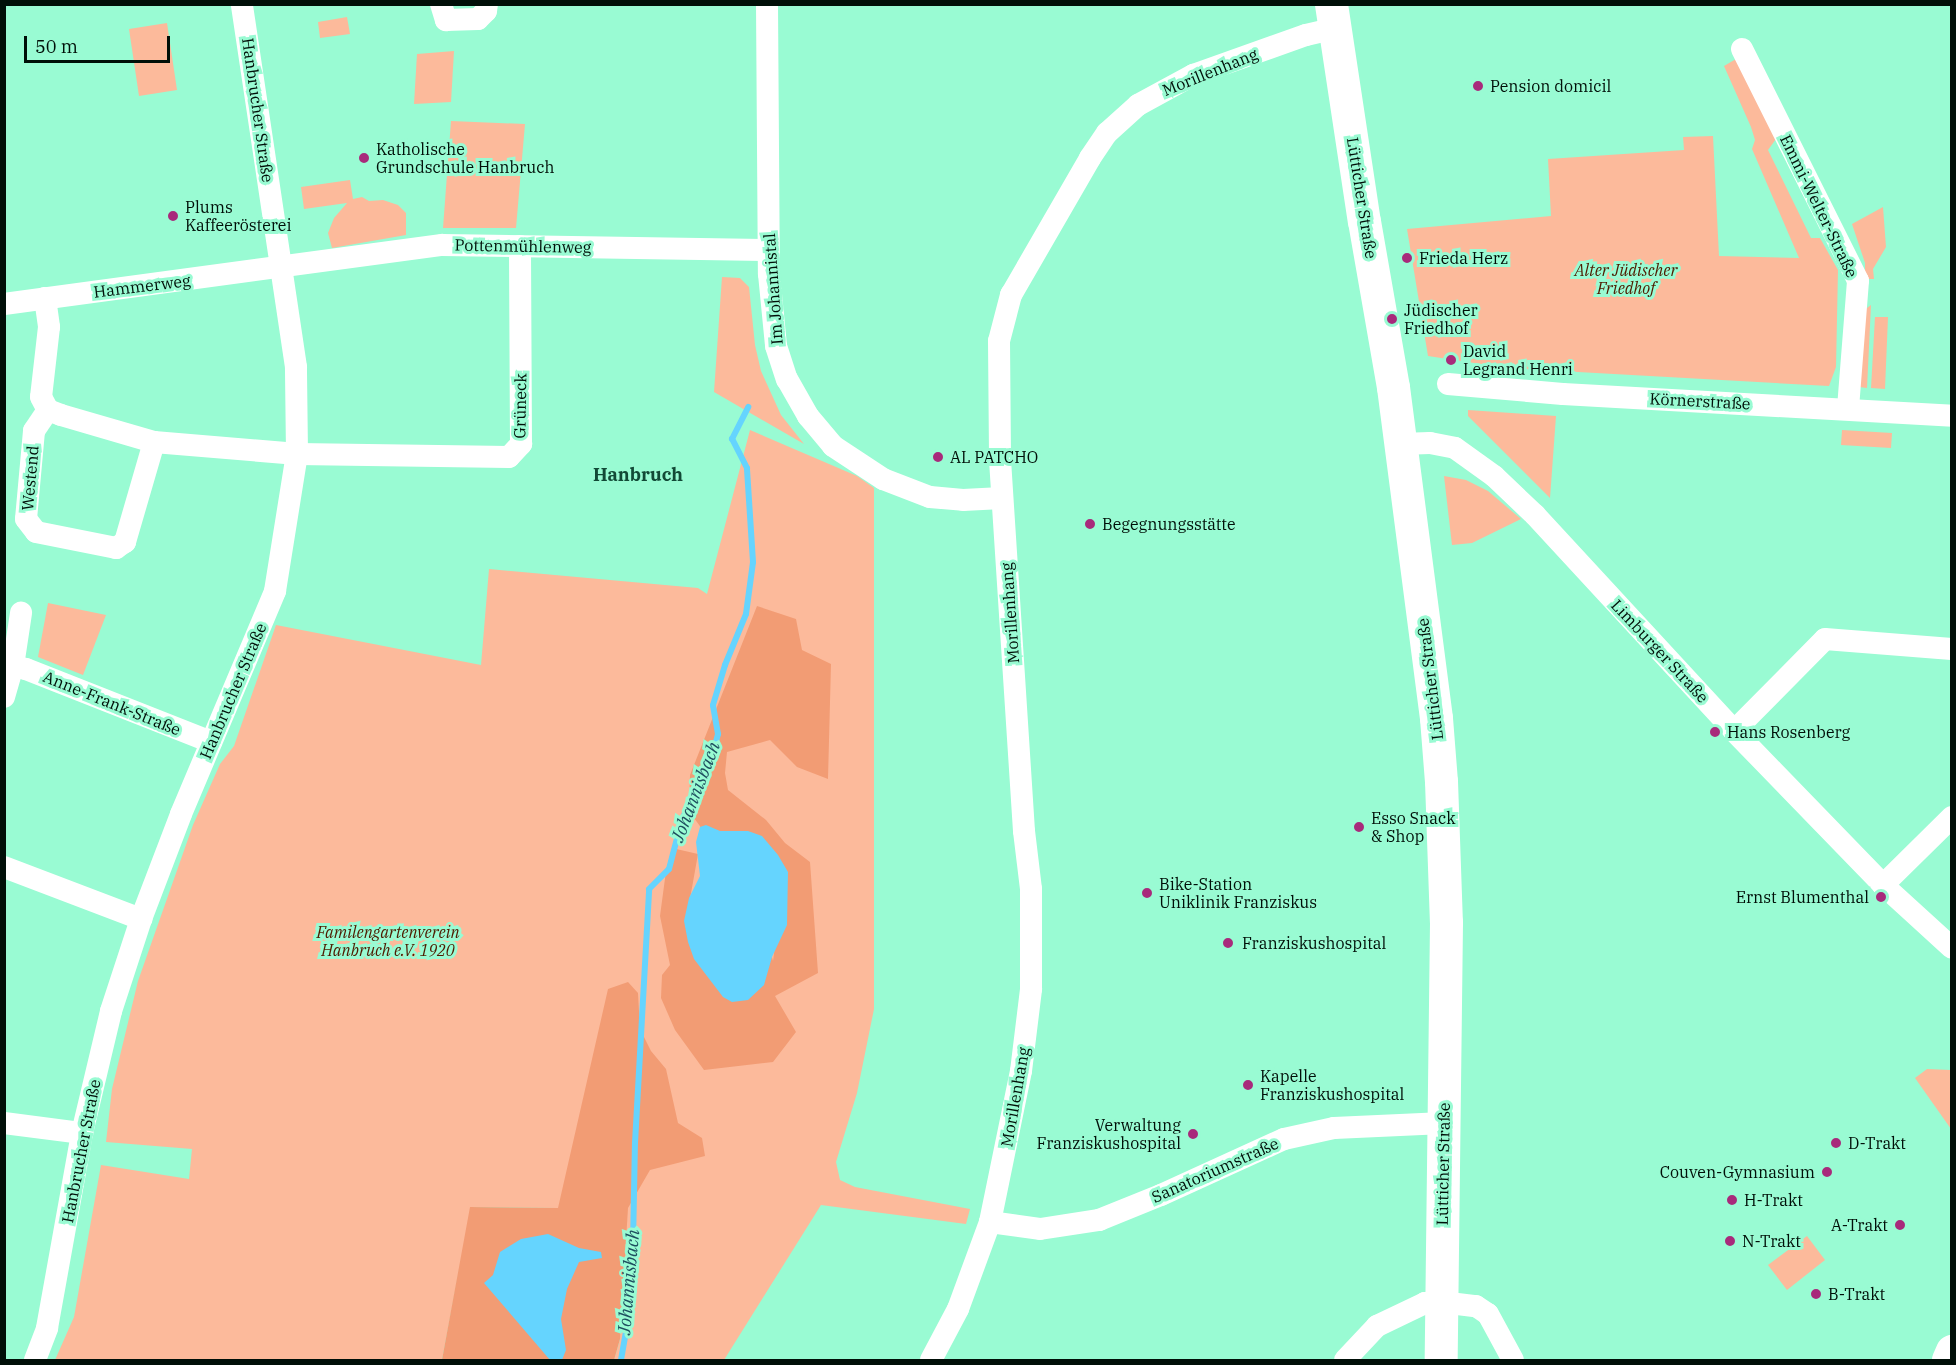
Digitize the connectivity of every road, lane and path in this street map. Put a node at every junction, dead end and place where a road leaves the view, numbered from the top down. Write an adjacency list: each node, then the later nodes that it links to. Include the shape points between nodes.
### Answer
1 (243, 4): 9 (street, Hanbrucher Straße)
2 (441, 4): 3 (street, via 446,20 478,19)
3 (487, 4)
4 (767, 4): 8 (street, Im Johannistal)
5 (1334, 16): 17 (main road, Lütticher Straße); 19 (street, Morillenhang, via 1167,87 1138,105 1107,133 1011,295 999,341)
6 (1742, 49): 13 (street, Emmi-Welter-Straße, via 1858,281)
7 (520, 246): 8 (street, Pottenmühlenweg); 9 (street, Pottenmühlenweg, via 442,245); 18 (street, Grüneck, via 521,444 509,457)
8 (768, 250): 19 (street, Im Johannistal, via 776,346 787,379 833,446 882,479 930,497)
9 (280, 268): 10 (street, Hammerweg); 18 (street, Hanbrucher Straße, via 296,367)
10 (45, 298): 11 (street, Hammerweg); 14 (street, via 49,327 41,397)
11 (4, 304)
12 (1448, 384): 13 (street, Körnerstraße)
13 (1848, 409): 15 (street, Körnerstraße)
14 (48, 410): 16 (street); 16 (street, Westend, via 34,431 26,519 36,532 116,548 125,542)
15 (1952, 416)
16 (154, 442): 18 (street)
17 (1400, 444): 24 (street, Limburger Straße, via 1430,443 1455,448 1494,476 1535,515); 32 (main road, Lütticher Straße, via 1441,781 1446,922)
18 (297, 454): 25 (street, Hanbrucher Straße, via 275,591)
19 (1002, 498): 34 (street, Morillenhang, via 1031,889 1031,989 1022,1071)
20 (21, 613): 22 (street)
21 (1952, 650): 24 (street, via 1825,639)
22 (13, 666): 23 (street); 25 (street, Anne-Frank-Straße)
23 (4, 697)
24 (1734, 731): 28 (street, Limburger Straße)
25 (211, 742): 29 (street, Hanbrucher Straße)
26 (1952, 817): 28 (street)
27 (4, 867): 29 (street)
28 (1882, 885): 30 (street, Limburger Straße)
29 (141, 920): 33 (street, Hanbrucher Straße, via 111,1011)
30 (1952, 948)
31 (4, 1123): 33 (street)
32 (1444, 1123): 34 (street, Sanatoriumstraße, via 1334,1128 1284,1138 1099,1220 1040,1229); 35 (main road, Lütticher Straße)
33 (82, 1133): 37 (street, Hanbrucher Straße, via 47,1328)
34 (990, 1222): 38 (street, Morillenhang, via 958,1310)
35 (1441, 1302): 39 (street, via 1425,1303 1377,1326); 40 (main road, Lütticher Straße); 41 (street, via 1476,1306 1488,1314)
36 (1952, 1352): 42 (main road)
37 (35, 1360)
38 (931, 1360)
39 (1345, 1360)
40 (1442, 1360)
41 (1513, 1360)
42 (1948, 1360)

